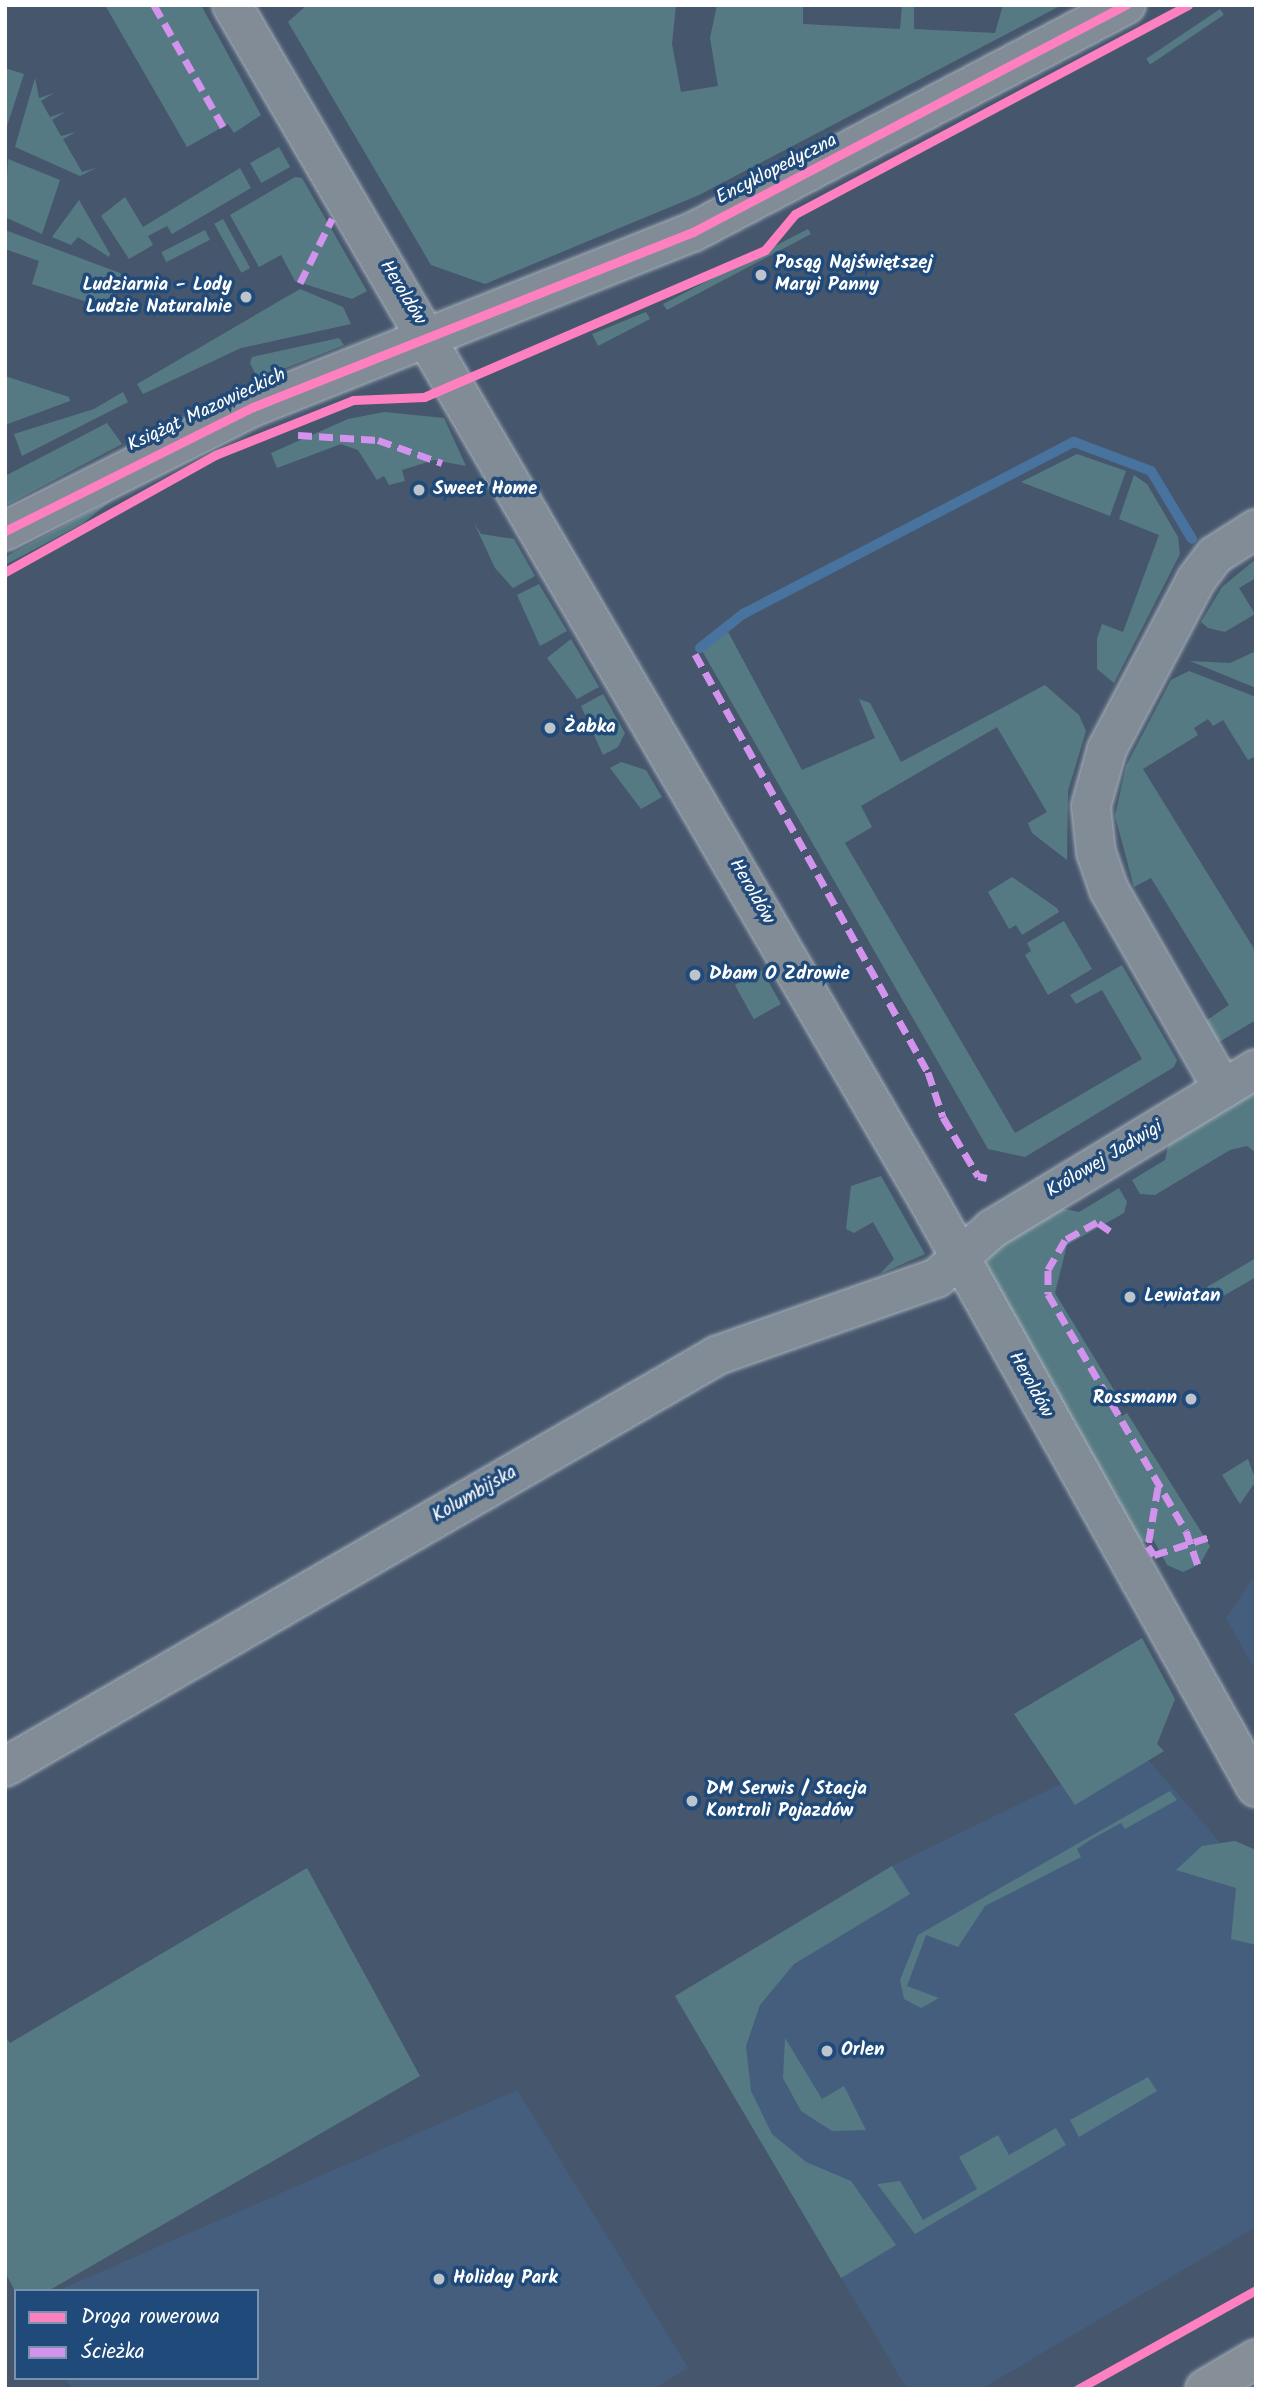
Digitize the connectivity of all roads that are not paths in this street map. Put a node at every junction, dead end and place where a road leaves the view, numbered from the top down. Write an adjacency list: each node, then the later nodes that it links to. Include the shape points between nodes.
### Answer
1 (232, 5): 3 (street, Heroldów)
2 (1126, 5): 3 (street, Encyklopedyczna, via 693,232)
3 (430, 338): 5 (street, Książąt Mazowieckich, via 253,407); 8 (street, Heroldów)
4 (1256, 529): 7 (street, via 1214,555 1196,580 1107,750 1091,806 1096,853 1110,892)
5 (5, 531)
6 (1256, 1069): 7 (street, Królowej Jadwigi)
7 (1223, 1089): 8 (street, Królowej Jadwigi, via 992,1228)
8 (958, 1258): 9 (street, Kolumbijska, via 919,1286 718,1355); 10 (street, Heroldów)
9 (5, 1767)
10 (1256, 1787)
11 (1256, 2359): 12 (highway)
12 (1205, 2389)

